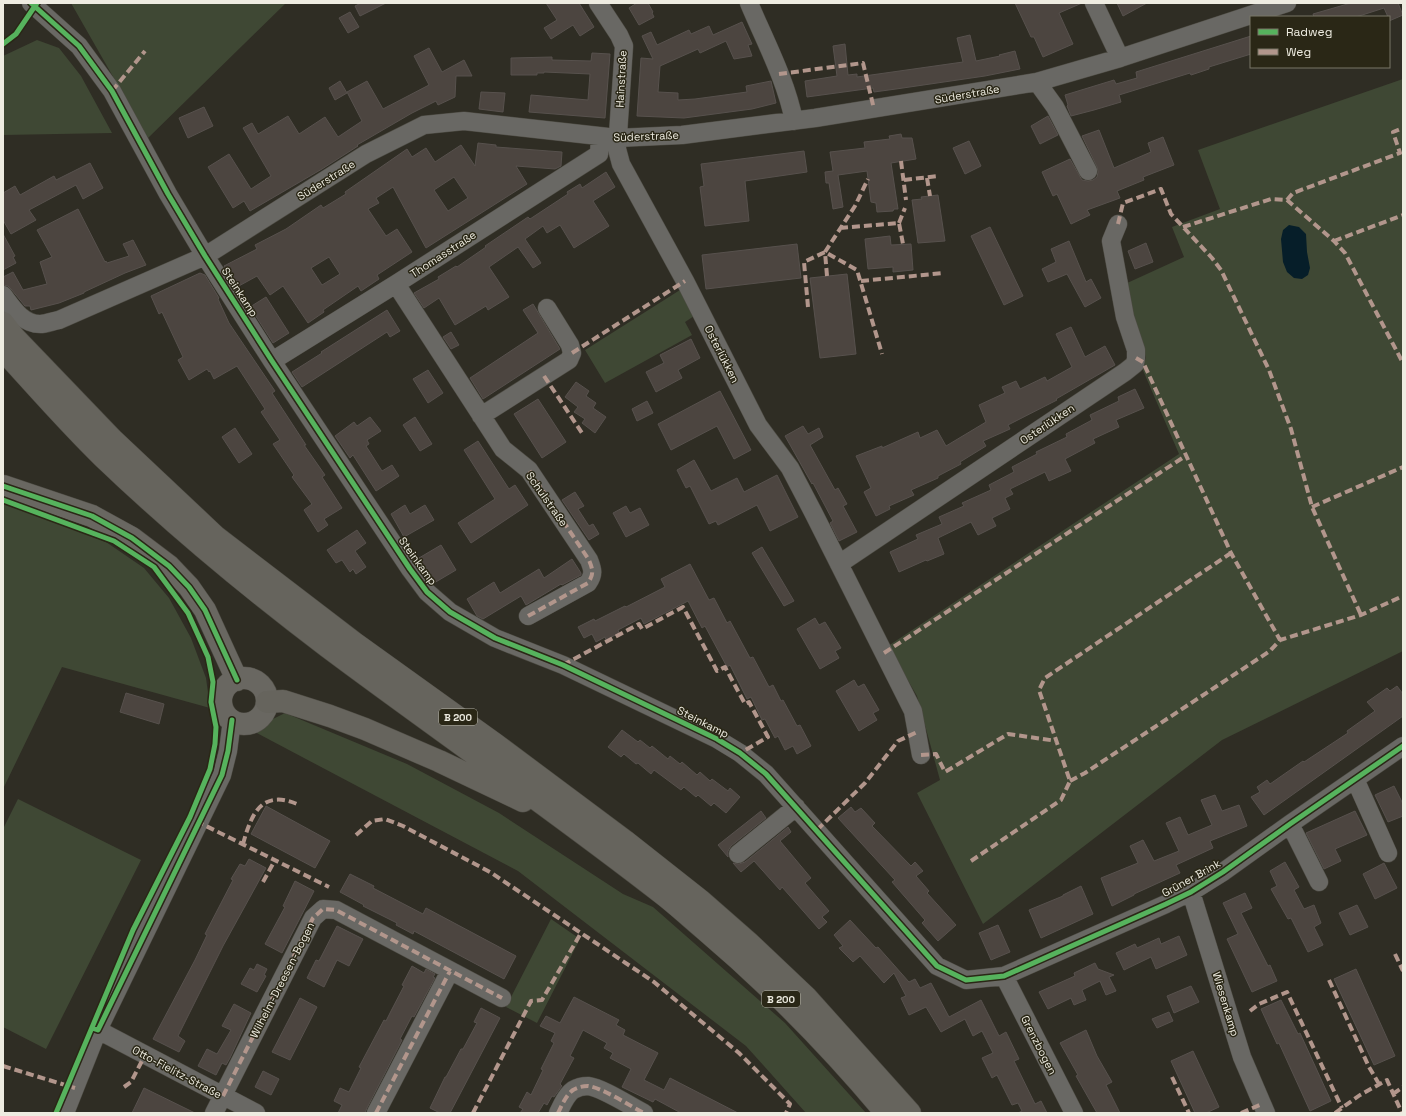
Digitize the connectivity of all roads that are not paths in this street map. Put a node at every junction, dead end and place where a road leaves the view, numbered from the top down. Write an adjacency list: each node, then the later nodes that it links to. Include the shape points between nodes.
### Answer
1 (30, 3): 12 (street, Steinkamp, via 79,46 112,91)
2 (598, 3): 9 (street, Hainstraße, via 624,46)
3 (749, 3): 8 (street, via 792,108)
4 (1094, 3): 6 (street)
5 (1287, 3): 6 (street, Süderstraße)
6 (1120, 58): 7 (street, Süderstraße)
7 (1037, 82): 8 (street, Süderstraße); 10 (street, via 1055,107)
8 (794, 121): 9 (street, Süderstraße, via 682,135)
9 (609, 138): 12 (street, Süderstraße, via 464,121 424,125 366,154); 13 (street, Thomasstraße, via 599,154); 21 (street, Osterlükken, via 617,149 621,164 685,281 758,425 790,468)
10 (1088, 171)
11 (1118, 224): 21 (street, Osterlükken, via 1111,241 1125,317 1136,350 1135,364)
12 (205, 256): 14 (street, Süderstraße, via 59,320 40,324 31,323 16,313); 18 (street, Steinkamp)
13 (396, 284): 18 (street, Thomasstraße); 19 (street, Schulstraße)
14 (3, 294)
15 (547, 308): 19 (street, via 570,345 572,353 569,360)
16 (3, 323): 49 (highway, B 200, via 112,439 216,537 353,642 625,841 701,901 806,997)
17 (3, 350): 30 (highway, B 200, via 101,455 254,590)
18 (272, 361): 29 (street, Steinkamp, via 410,569 428,592 450,612 495,638 563,664 717,739 740,752 766,774)
19 (481, 416): 22 (street, Schulstraße, via 503,449 529,470 593,569 593,576 588,583)
20 (3, 486): 23 (main road, via 92,516 132,538 169,566 189,587 204,610)
21 (839, 564): 27 (street, Osterlükken, via 913,711)
22 (528, 616)
23 (238, 680): 24 (main road, via 252,680 258,683 263,688); 25 (main road, via 231,683 223,695 223,709 226,716)
24 (267, 702): 25 (main road, via 266,709 258,720 245,724); 30 (highway, via 283,702 365,729)
25 (232, 720): 40 (street, via 222,775)
26 (1403, 746): 28 (street, Grüner Brink)
27 (921, 754)
28 (1355, 779): 31 (street, Grüner Brink); 32 (street)
29 (796, 807): 33 (street); 38 (street, Steinkamp, via 937,966)
30 (566, 821): 48 (highway, B 200, via 666,896 736,957 792,1010)
31 (1290, 824): 34 (street); 35 (street, Grüner Brink, via 1224,872)
32 (1388, 853)
33 (738, 854)
34 (1319, 882)
35 (1191, 892): 37 (street, Grüner Brink); 51 (street, Wiesenkamp, via 1238,1042)
36 (450, 972): 39 (street, Wilhelm-Dreesen-Bogen); 41 (street, Wilhelm-Dreesen-Bogen, via 336,910 323,909 313,918); 45 (street)
37 (1004, 976): 38 (street, Grüner Brink); 50 (street, Grenzbogen)
38 (966, 980)
39 (502, 998)
40 (98, 1030): 41 (street, Otto-Fielitz-Straße); 42 (street)
41 (223, 1096): 43 (street, Wilhelm-Dreesen-Bogen); 44 (street, Otto-Fielitz-Straße)
42 (66, 1113)
43 (214, 1113)
44 (256, 1113)
45 (376, 1113)
46 (558, 1113): 47 (street, via 574,1090 581,1086 589,1086)
47 (644, 1113)
48 (886, 1113)
49 (910, 1113)
50 (1074, 1113)
51 (1266, 1113)

